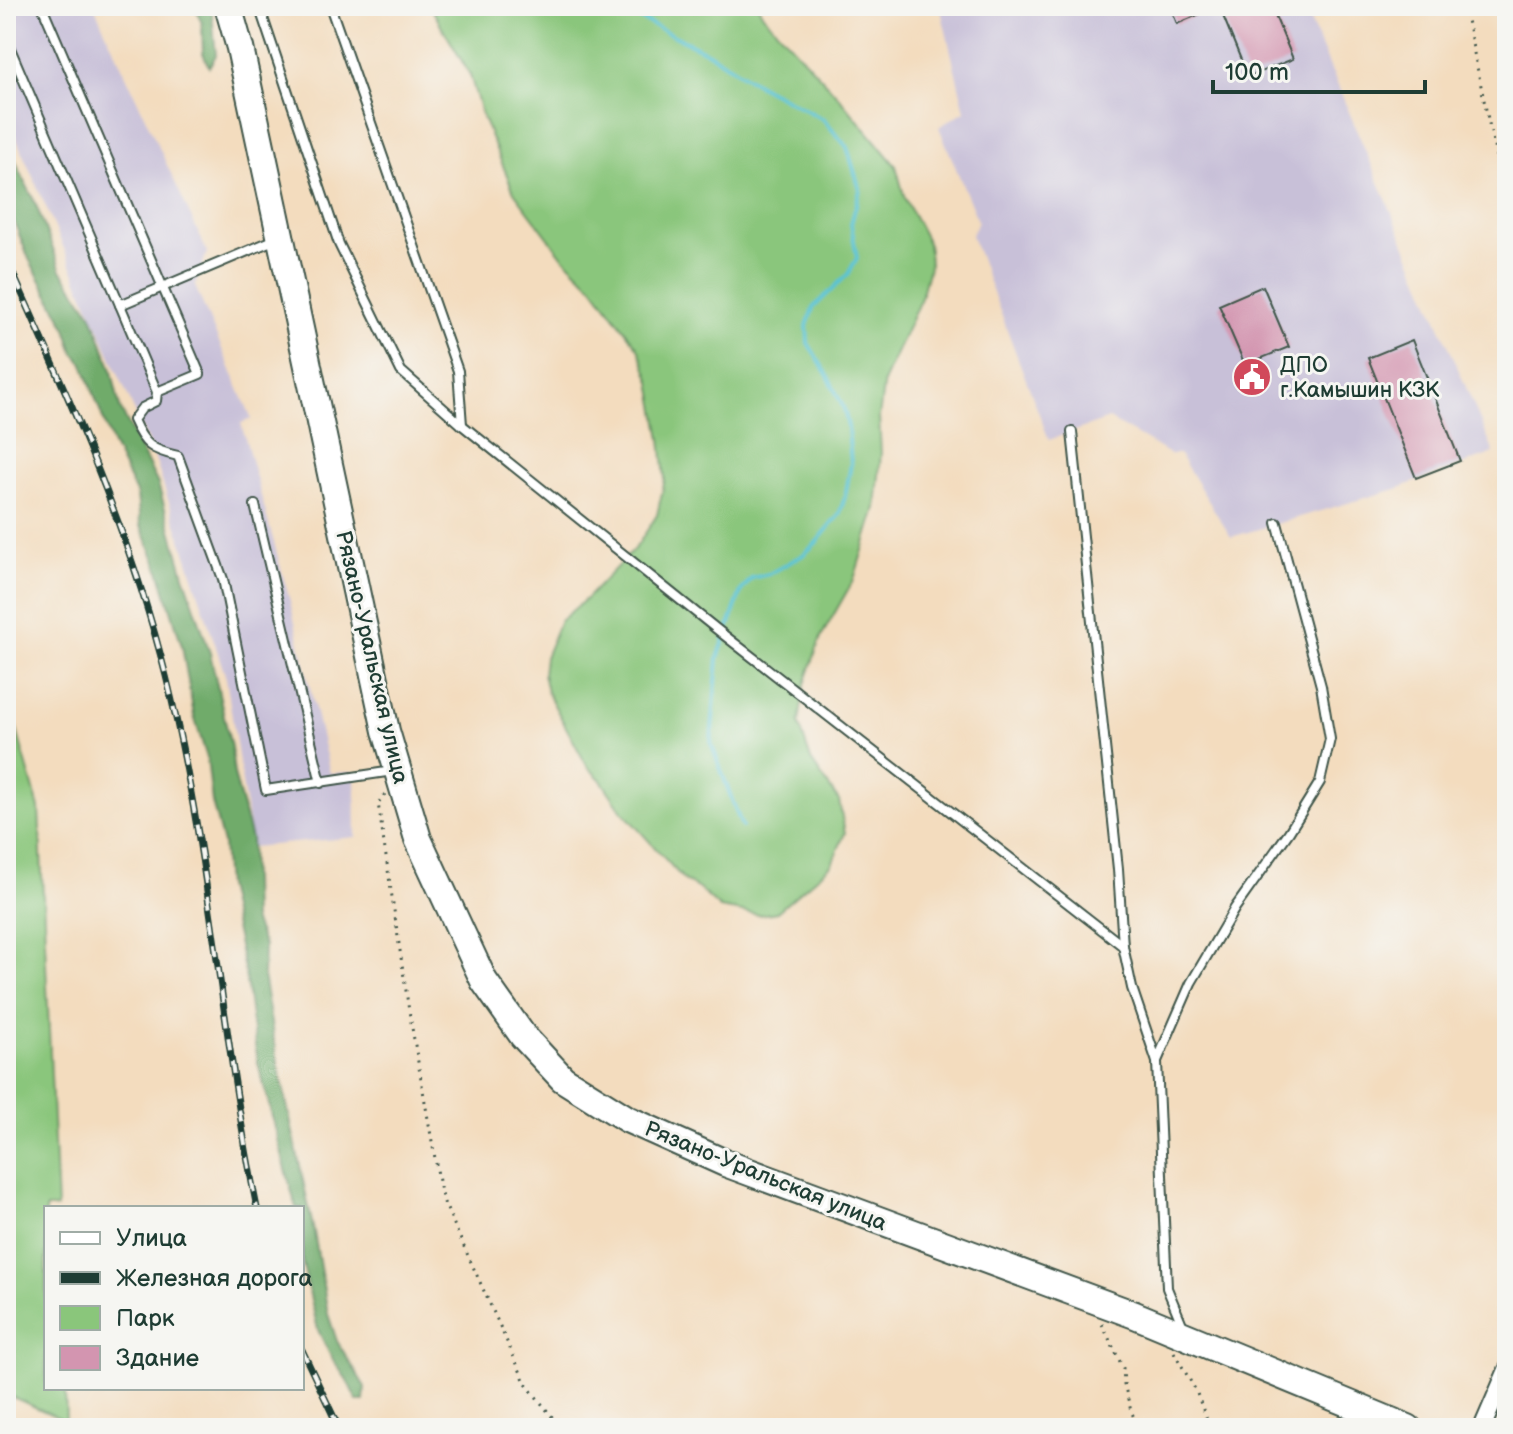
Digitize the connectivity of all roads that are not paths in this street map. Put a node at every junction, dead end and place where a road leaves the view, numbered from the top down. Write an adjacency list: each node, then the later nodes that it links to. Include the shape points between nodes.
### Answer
1 (42, 6): 7 (lane)
2 (228, 6): 6 (main road, Рязано-Уральская улица)
3 (259, 6): 10 (lane, via 339,244 401,371)
4 (330, 6): 10 (lane, via 458,371)
5 (6, 39): 8 (lane)
6 (281, 237): 7 (lane); 14 (main road, Рязано-Уральская улица)
7 (163, 287): 8 (lane); 9 (lane, via 200,374)
8 (120, 305): 9 (lane)
9 (157, 392): 15 (lane, via 156,401 133,420 142,441 178,456 223,579 266,790)
10 (462, 425): 16 (lane)
11 (1072, 432): 16 (lane)
12 (255, 505): 15 (lane)
13 (1277, 523): 17 (lane, via 1330,739 1320,782 1191,983)
14 (398, 772): 15 (lane); 18 (main road, Рязано-Уральская улица, via 418,839 484,981 523,1036 563,1079 627,1119 725,1163 1089,1298)
15 (321, 783)
16 (1123, 946): 17 (lane)
17 (1157, 1062): 18 (lane, via 1167,1288)
18 (1180, 1344): 20 (main road, Рязано-Уральская улица)
19 (1507, 1370): 21 (street)
20 (1408, 1428)
21 (1482, 1428)

